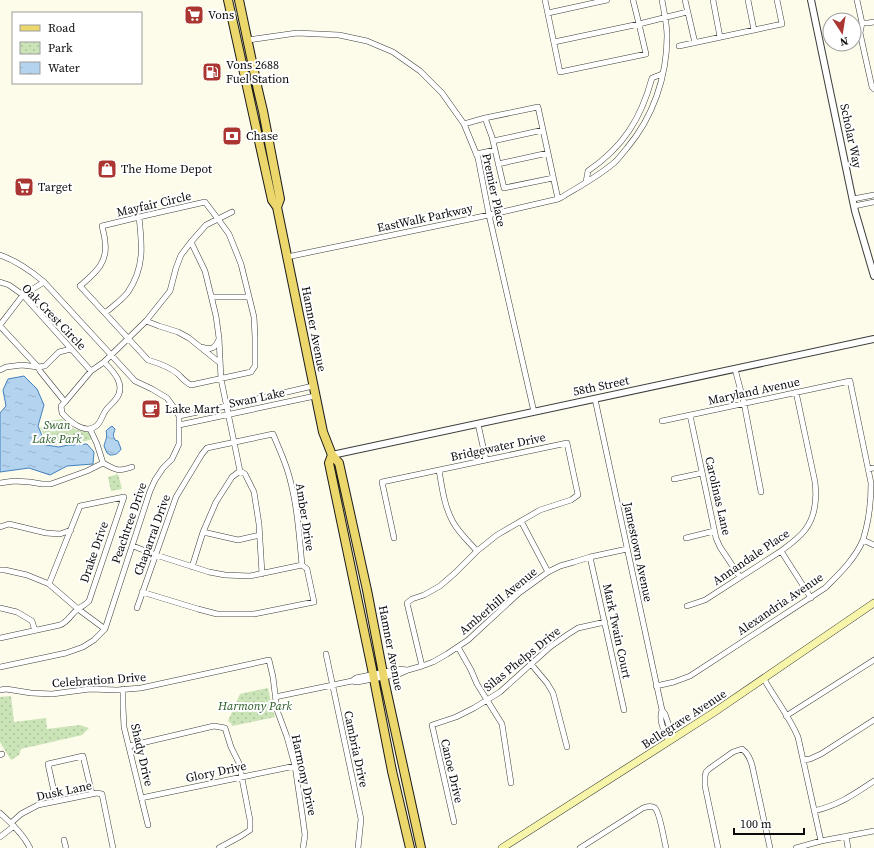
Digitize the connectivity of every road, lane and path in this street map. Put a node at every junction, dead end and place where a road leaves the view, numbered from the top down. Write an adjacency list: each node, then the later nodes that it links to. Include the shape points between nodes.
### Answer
1 (228, 0): 34 (main road, Hamner Avenue)
2 (239, 0): 22 (main road, Hamner Avenue)
3 (545, 0): 15 (street)
4 (607, 0): 15 (street)
5 (633, 0): 19 (street)
6 (662, 0): 16 (street, EastWalk Parkway)
7 (684, 0): 13 (street)
8 (713, 0): 21 (street)
9 (748, 0): 20 (street)
10 (777, 0): 20 (street, via 782,24)
11 (812, 0): 44 (street, Scholar Way)
12 (857, 0): 14 (street)
13 (687, 12): 16 (street); 25 (street)
14 (860, 12)
15 (548, 13): 23 (street)
16 (665, 18): 19 (street); 27 (street, EastWalk Parkway, via 666,56)
17 (874, 22): 18 (street)
18 (862, 23)
19 (639, 24): 23 (street); 23 (street, via 646,54 560,72)
20 (754, 30): 21 (street)
21 (720, 37): 25 (street)
22 (248, 40): 30 (street, Premier Place, via 297,33 339,34 367,41 393,52 420,71 442,92); 40 (main road, Hamner Avenue)
23 (554, 42)
24 (862, 42): 28 (street)
25 (695, 43): 26 (street)
26 (679, 46)
27 (662, 74): 39 (street, EastWalk Parkway, via 648,117 633,142 601,174); 39 (street, EastWalk Parkway, via 652,78 645,103 627,134 602,161 588,171)
28 (874, 88)
29 (485, 118): 30 (street); 31 (street, via 538,107); 32 (street)
30 (464, 124): 36 (street, Premier Place)
31 (543, 130): 32 (street); 35 (street)
32 (492, 141): 33 (street)
33 (495, 150): 36 (street); 37 (street)
34 (262, 152): 40 (main road, via 267,157 273,185); 45 (main road, Hamner Avenue, via 272,200)
35 (548, 153): 37 (street); 38 (street)
36 (476, 154): 47 (street, Premier Place)
37 (498, 164): 38 (street, via 504,188)
38 (553, 178): 42 (street)
39 (586, 182): 42 (street, EastWalk Parkway)
40 (278, 191): 45 (main road, Hamner Avenue, via 280,199)
41 (874, 195): 44 (street)
42 (558, 199): 47 (street, EastWalk Parkway)
43 (874, 202): 44 (street)
44 (854, 203): 53 (street, Scholar Way)
45 (277, 207): 52 (main road, Hamner Avenue)
46 (232, 212): 49 (street)
47 (488, 215): 52 (street, EastWalk Parkway); 83 (street, Premier Place)
48 (139, 217): 49 (street, Mayfair Circle, via 204,202); 59 (street, via 142,258 134,281 127,293); 59 (street, Mayfair Circle, via 102,226 104,260 94,274 80,286)
49 (218, 219): 50 (street, via 206,225); 57 (street, via 229,234 241,264)
50 (191, 242): 58 (street, via 205,271); 60 (street, via 181,256 170,291)
51 (0, 255): 55 (street, via 27,268)
52 (287, 257): 76 (main road, Hamner Avenue)
53 (874, 276)
54 (0, 282): 56 (street, Oak Crest Circle)
55 (44, 282): 56 (street); 67 (street)
56 (23, 295): 61 (street); 66 (street, Oak Crest Circle)
57 (249, 296): 58 (street); 74 (street, via 254,317 255,366 251,372)
58 (212, 297): 63 (street)
59 (105, 313): 62 (street)
60 (146, 321): 62 (street); 65 (street, via 178,332)
61 (0, 325): 70 (street)
62 (128, 338): 67 (street); 74 (street, via 148,360 167,367 191,385)
63 (219, 338): 65 (street, via 214,347); 69 (street)
64 (874, 339): 71 (street, 58th Street)
65 (201, 347): 69 (street)
66 (71, 349): 70 (street, via 59,352 45,366); 73 (street, Oak Crest Circle)
67 (111, 354): 68 (street); 86 (street, via 135,381 167,398)
68 (104, 362): 73 (street); 90 (street, via 118,379 119,394 106,409 96,427)
69 (220, 363): 74 (street)
70 (38, 367): 72 (street, via 22,365); 80 (street)
71 (736, 369): 79 (street, 58th Street); 81 (street)
72 (0, 370)
73 (91, 371): 80 (street)
74 (221, 379): 82 (street)
75 (850, 381): 77 (street, Maryland Avenue); 97 (street, Alexandria Avenue)
76 (313, 386): 78 (main road, Hamner Avenue); 82 (street, Swan Lake)
77 (796, 392): 81 (street, Maryland Avenue); 119 (street, Annandale Place, via 816,497 814,509 804,531)
78 (315, 396): 84 (street, Swan Lake); 93 (main road, Hamner Avenue, via 323,432)
79 (595, 399): 83 (street, 58th Street); 117 (street, Jamestown Avenue)
80 (65, 402): 90 (street, via 61,406 62,413 67,419 80,427)
81 (744, 403): 85 (street, Maryland Avenue); 105 (street)
82 (226, 406): 84 (street); 86 (street, Swan Lake)
83 (534, 412): 88 (street, 58th Street)
84 (228, 414): 89 (street, Swan Lake); 92 (street)
85 (690, 415): 87 (street, Maryland Avenue); 102 (street, Carolinas Lane)
86 (179, 416): 89 (street, Peachtree Drive)
87 (662, 421)
88 (478, 424): 93 (street, 58th Street); 94 (street)
89 (179, 426): 116 (street, Peachtree Drive, via 180,444 155,480)
90 (90, 429): 96 (street)
91 (273, 434): 92 (street, Chaparral Drive); 122 (street, Amber Drive, via 287,469 293,495)
92 (234, 442): 101 (street); 120 (street, Chaparral Drive, via 207,448 202,454 176,497)
93 (332, 455): 147 (main road, Hamner Avenue, via 339,463); 148 (main road, Hamner Avenue, via 329,463)
94 (486, 460): 100 (street, Bridgewater Drive); 106 (street, Bridgewater Drive, via 567,443 578,495 571,500 540,510)
95 (874, 462): 97 (street)
96 (103, 463): 98 (street, via 114,470); 104 (street, via 51,484 18,481)
97 (867, 466): 99 (street); 114 (street, Alexandria Avenue, via 872,498)
98 (132, 467)
99 (874, 468)
100 (439, 470): 112 (street, Bridgewater Drive, via 382,482); 118 (street, via 449,514 459,531)
101 (240, 471): 109 (street, via 232,477 216,502); 111 (street, via 245,474 254,492)
102 (702, 473): 103 (street); 110 (street, Carolinas Lane)
103 (674, 479)
104 (0, 483)
105 (761, 492)
106 (521, 521): 118 (street); 125 (street)
107 (0, 527): 108 (street, via 9,524 60,534)
108 (70, 530): 128 (street); 135 (street, Drake Drive, via 80,506 124,497 88,601)
109 (203, 532): 111 (street, via 238,540); 123 (street)
110 (714, 532): 113 (street); 127 (street, Carolinas Lane, via 720,547)
111 (260, 535): 126 (street)
112 (394, 538)
113 (686, 538)
114 (863, 540): 115 (street); 130 (street, Alexandria Avenue, via 838,576)
115 (874, 545)
116 (133, 546): 120 (street); 137 (street, Peachtree Drive)
117 (627, 549): 121 (street, Amberhill Avenue); 151 (street, Jamestown Avenue)
118 (477, 551): 145 (street, via 440,586 412,598 407,603)
119 (780, 551): 127 (street, Annandale Place); 130 (street)
120 (156, 555): 123 (street); 129 (street, Chaparral Drive)
121 (590, 557): 125 (street, Amberhill Avenue); 136 (street, Mark Twain Court)
122 (302, 565): 126 (street); 129 (street, Amber Drive, via 307,569 314,602 254,614 217,614)
123 (192, 567): 126 (street, via 226,575)
124 (0, 570): 128 (street, via 27,575)
125 (548, 572): 140 (street, Amberhill Avenue, via 519,593)
126 (262, 574)
127 (740, 577): 132 (street, Annandale Place, via 705,600)
128 (50, 584): 135 (street)
129 (142, 592): 134 (street, Chaparral Drive)
130 (811, 598): 151 (street, Alexandria Avenue, via 690,676)
131 (874, 603): 149 (main road, Bellegrave Avenue)
132 (687, 606)
133 (0, 608): 138 (street, via 17,612 32,621)
134 (137, 608)
135 (78, 609): 137 (street); 138 (street, Drake Drive, via 64,624)
136 (605, 622): 144 (street, Silas Phelps Drive, via 578,628); 156 (street, Mark Twain Court)
137 (104, 629): 146 (street, Peachtree Drive, via 83,647)
138 (35, 631): 139 (street, Drake Drive)
139 (0, 638)
140 (458, 647): 145 (street, Amberhill Avenue); 155 (street)
141 (326, 654): 150 (street, Cambria Drive)
142 (269, 660): 152 (street, Celebration Drive, via 141,688); 154 (street, Harmony Drive)
143 (874, 660): 157 (street)
144 (531, 664): 155 (street, Silas Phelps Drive); 162 (street, via 553,693)
145 (422, 666): 147 (street, Amberhill Avenue, via 399,674)
146 (0, 667)
147 (384, 675): 148 (street, Amberhill Avenue); 188 (main road, Hamner Avenue)
148 (374, 677): 150 (street, Amberhill Avenue, via 356,678); 187 (main road, Hamner Avenue)
149 (764, 679): 157 (street); 160 (main road, Bellegrave Avenue)
150 (332, 685): 154 (street, Amberhill Avenue); 186 (street, Cambria Drive, via 361,819)
151 (656, 686): 160 (street, Jamestown Avenue)
152 (123, 689): 153 (street, Celebration Drive, via 90,689 52,694); 161 (street, Shady Drive, via 124,727)
153 (0, 690)
154 (275, 697): 164 (street, Harmony Drive)
155 (488, 700): 159 (street, Silas Phelps Drive, via 456,717); 167 (street, via 502,724)
156 (624, 710)
157 (786, 716): 163 (street, via 798,737)
158 (874, 720): 163 (street, via 820,754)
159 (432, 725): 173 (street, Canoe Drive)
160 (672, 740): 189 (main road, Bellegrave Avenue)
161 (129, 746): 165 (street, via 214,726 225,728 239,763); 169 (street, Shady Drive)
162 (567, 747)
163 (803, 760): 171 (street)
164 (294, 766): 165 (street, Glory Drive); 185 (street, Harmony Drive, via 305,835)
165 (241, 777): 169 (street, Glory Drive); 184 (street, via 250,830)
166 (874, 781): 171 (street, via 845,800)
167 (511, 783)
168 (92, 794): 170 (street, Dusk Lane); 170 (street, via 83,756 48,764); 183 (street, Dusk Lane, via 102,794)
169 (141, 798): 175 (street, Shady Drive)
170 (56, 801): 174 (street, Dusk Lane, via 38,805 20,814)
171 (814, 811): 180 (street)
172 (0, 813): 174 (street)
173 (454, 822)
174 (13, 825): 178 (street, Dusk Lane); 181 (street)
175 (148, 825)
176 (874, 831): 177 (street)
177 (846, 836): 180 (street); 195 (street)
178 (0, 837)
179 (64, 840): 182 (street)
180 (821, 842): 194 (street)
181 (30, 848)
182 (66, 848)
183 (113, 848)
184 (219, 848)
185 (303, 848)
186 (358, 848)
187 (410, 848)
188 (421, 848)
189 (502, 848)
190 (580, 848): 191 (street, via 649,806 657,811)
191 (666, 848)
192 (718, 848): 193 (street, via 704,781 706,772 733,752 742,749 752,765)
193 (770, 848)
194 (796, 848)
195 (848, 848)

